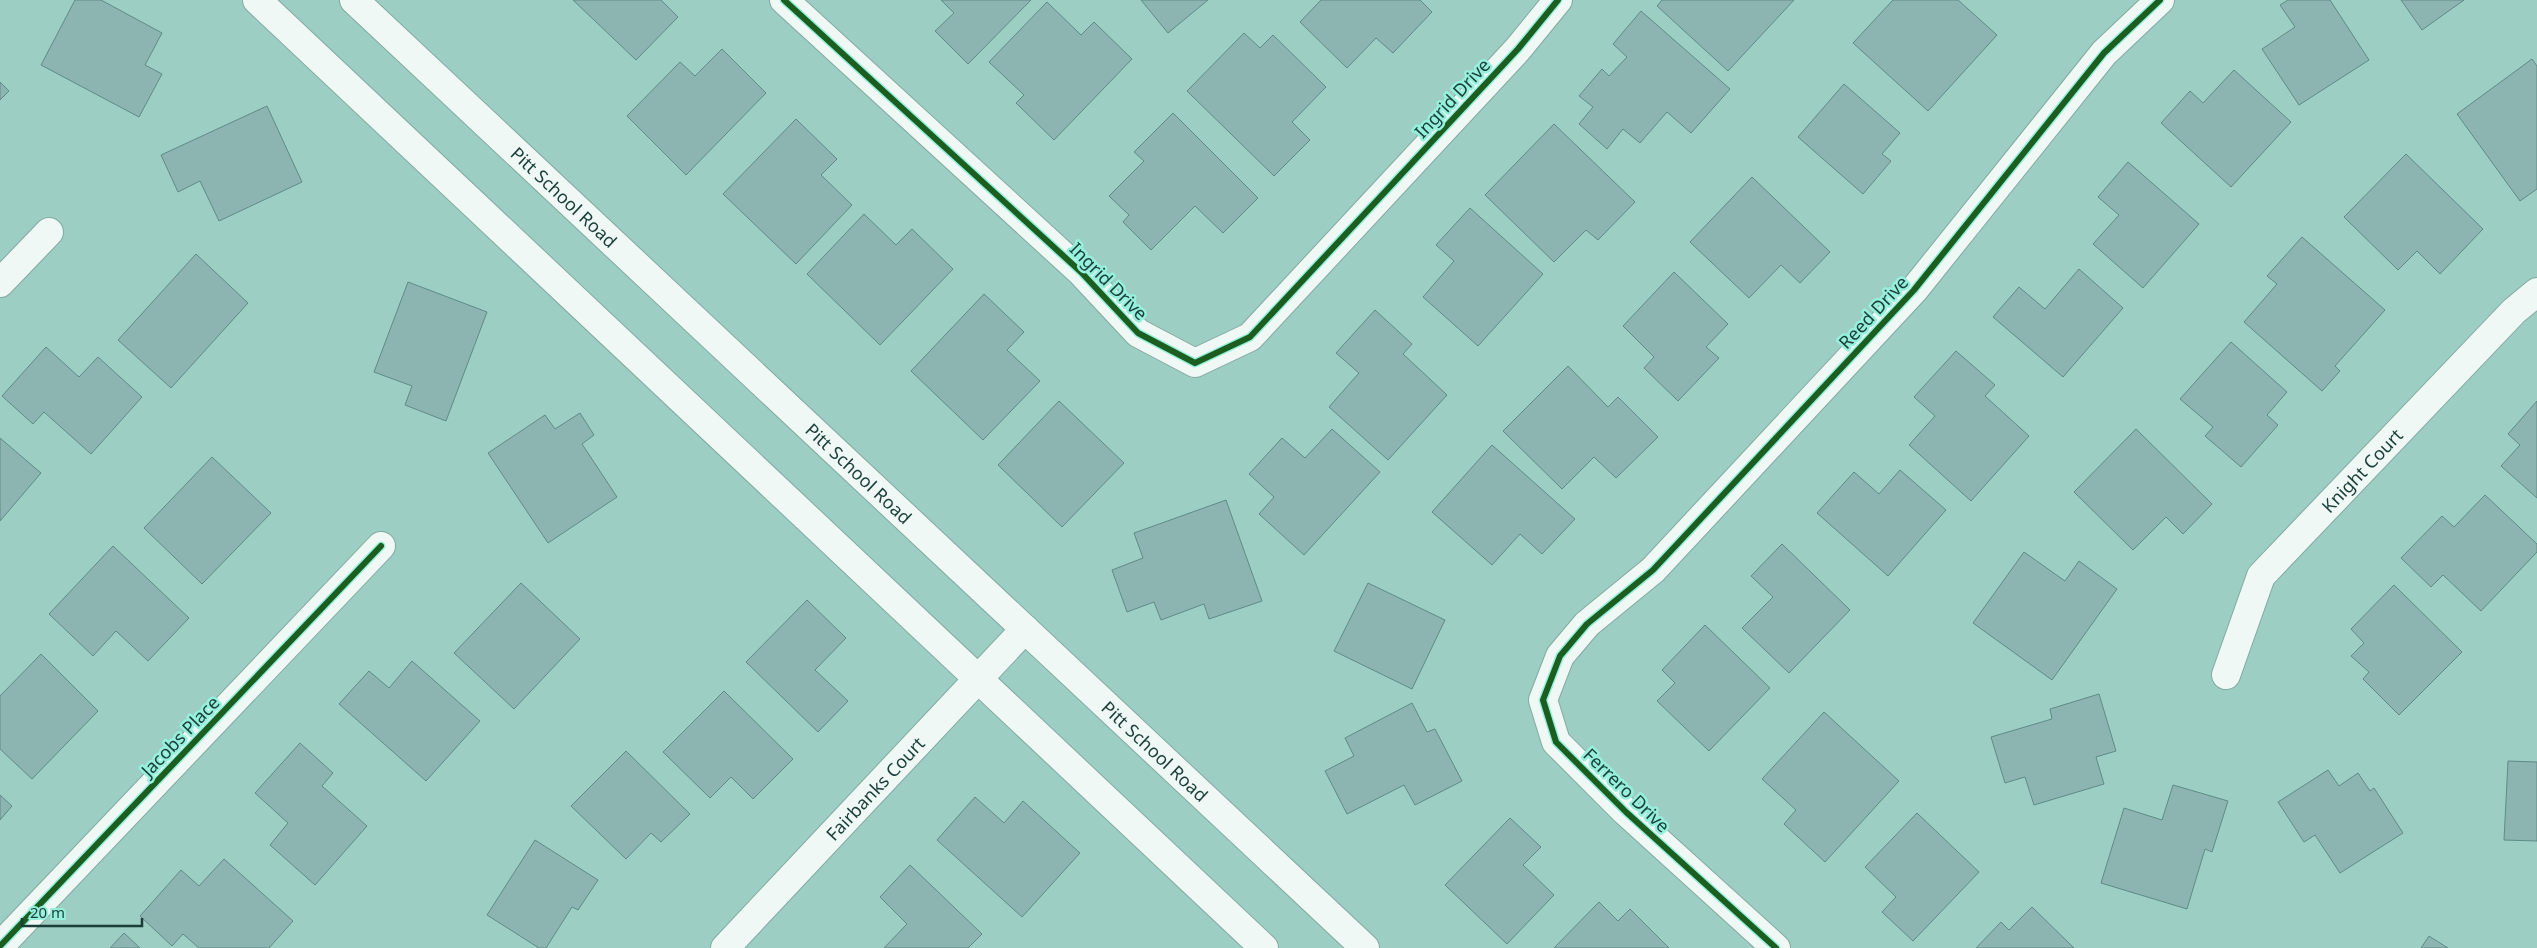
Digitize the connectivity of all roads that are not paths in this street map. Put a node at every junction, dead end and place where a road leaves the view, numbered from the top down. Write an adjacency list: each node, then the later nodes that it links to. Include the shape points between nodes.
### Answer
1 (257, 0): 13 (street)
2 (354, 0): 11 (street, Pitt School Road)
3 (784, 0): 4 (street, Ingrid Drive, via 1081,272 1138,333 1195,363 1250,337 1518,49)
4 (1558, 0)
5 (2160, 0): 10 (street, Reed Drive, via 2104,53 1907,298 1652,570)
6 (49, 232): 7 (street)
7 (0, 283)
8 (2537, 292): 12 (street, Knight Court, via 2514,311 2262,576)
9 (381, 546): 14 (street, Jacobs Place)
10 (1587, 624): 18 (street, Ferrero Drive, via 1560,656 1543,700 1556,742 1626,812)
11 (1025, 629): 13 (street, Fairbanks Court); 17 (street, Pitt School Road)
12 (2226, 674)
13 (978, 679): 15 (street, Fairbanks Court); 16 (street)
14 (0, 946)
15 (725, 948)
16 (1264, 948)
17 (1365, 948)
18 (1776, 948)

